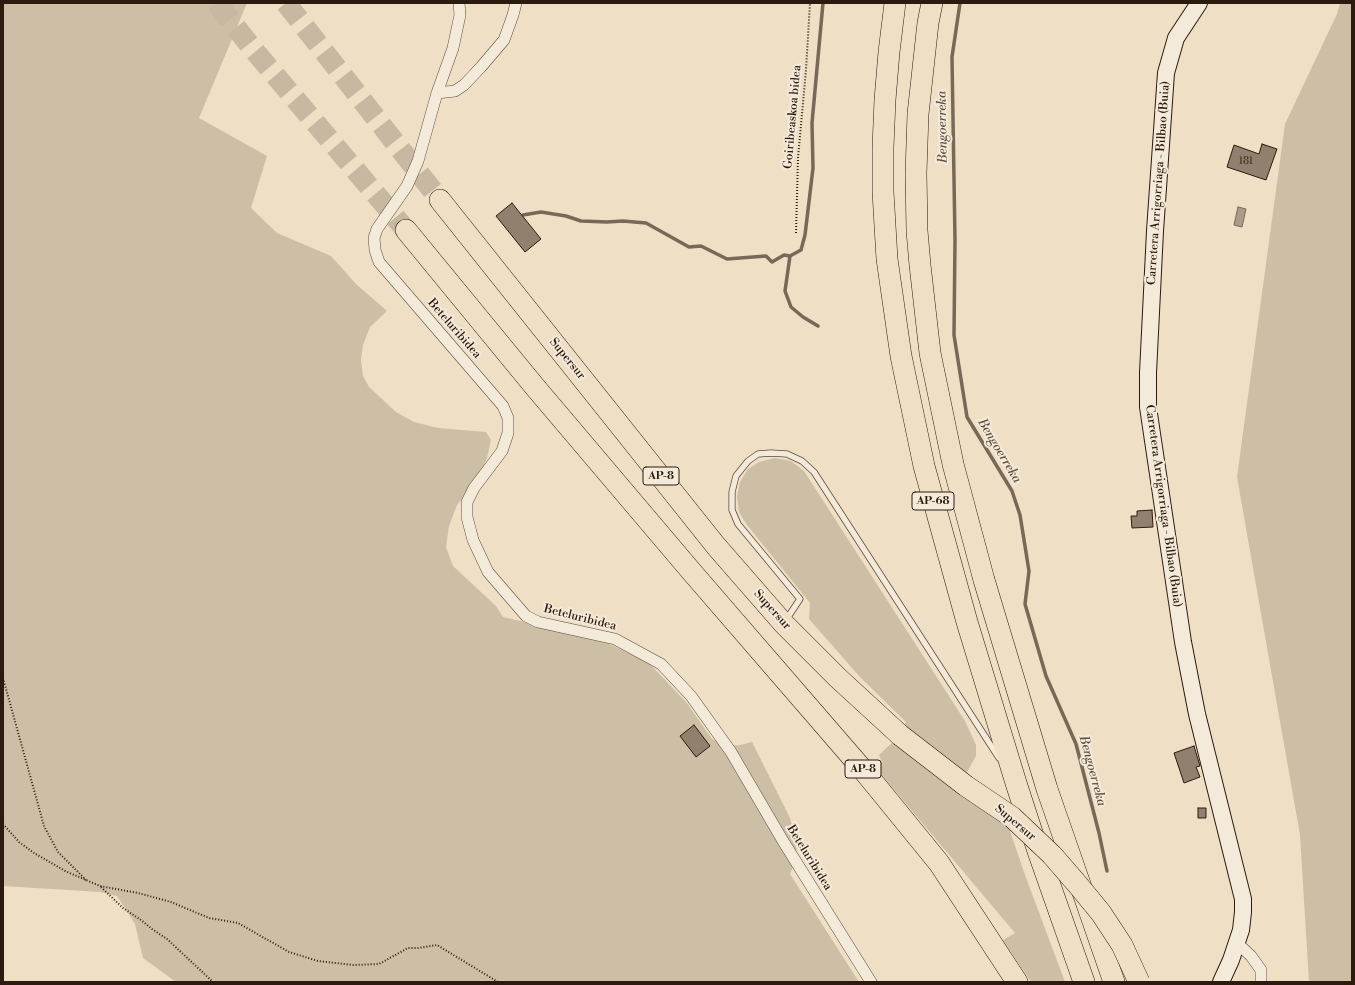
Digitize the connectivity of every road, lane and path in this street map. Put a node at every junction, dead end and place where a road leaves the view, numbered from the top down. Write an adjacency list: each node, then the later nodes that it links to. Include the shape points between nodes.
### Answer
1 (459, 3): 7 (street, Beteluribidea, via 460,15 453,48)
2 (516, 3): 7 (street, via 504,40 481,67 464,85 454,91)
3 (810, 3): 10 (path, Goiribeaskoa bidea, via 798,158)
4 (895, 3): 13 (highway, AP-68, via 887,66 883,147 885,234 891,293 924,466 967,622)
5 (932, 3): 23 (highway, AP-68, via 918,114 916,173 917,231 930,353 953,464 984,580 1047,789)
6 (1199, 3): 17 (street, Carretera Arrigorriaga - Bilbao (Buia), via 1176,38 1166,73 1155,231 1148,407 1194,700 1243,899 1243,918)
7 (437, 93): 20 (street, Beteluribidea, via 418,161 407,186 377,229 374,238 375,250 379,262 503,406 508,418 508,433 502,451 474,488 467,502 467,517 473,540 488,572 526,616 538,622 615,639 661,664 691,696 731,752 783,842)
8 (440, 200): 11 (highway, Supersur / AP-8, via 716,546)
9 (406, 230): 21 (highway, AP-8, via 535,387 864,771 939,863)
10 (796, 233)
11 (784, 624): 13 (lane, via 800,599 738,524 732,510 732,492 736,476 748,461 758,454 787,454 802,461 814,472); 24 (highway, Supersur / AP-8, bridge, via 900,735 966,786 1012,817 1052,855 1101,913 1122,945)
12 (3, 678): 15 (path, via 44,826 58,852)
13 (1016, 783): 22 (highway, AP-68)
14 (3, 824): 15 (path, via 34,854)
15 (87, 881): 16 (path)
16 (100, 886): 18 (path, via 123,908 167,939); 19 (path, via 138,893 171,902 209,918 238,923 289,952 318,961 353,965 380,964 408,948 437,945)
17 (1237, 943): 25 (street, Carretera Arrigorriaga - Bilbao (Buia)); 26 (street, via 1261,970)
18 (213, 982)
19 (498, 982)
20 (871, 982)
21 (1016, 982)
22 (1084, 982)
23 (1114, 982)
24 (1139, 982)
25 (1221, 982)
26 (1262, 982)

